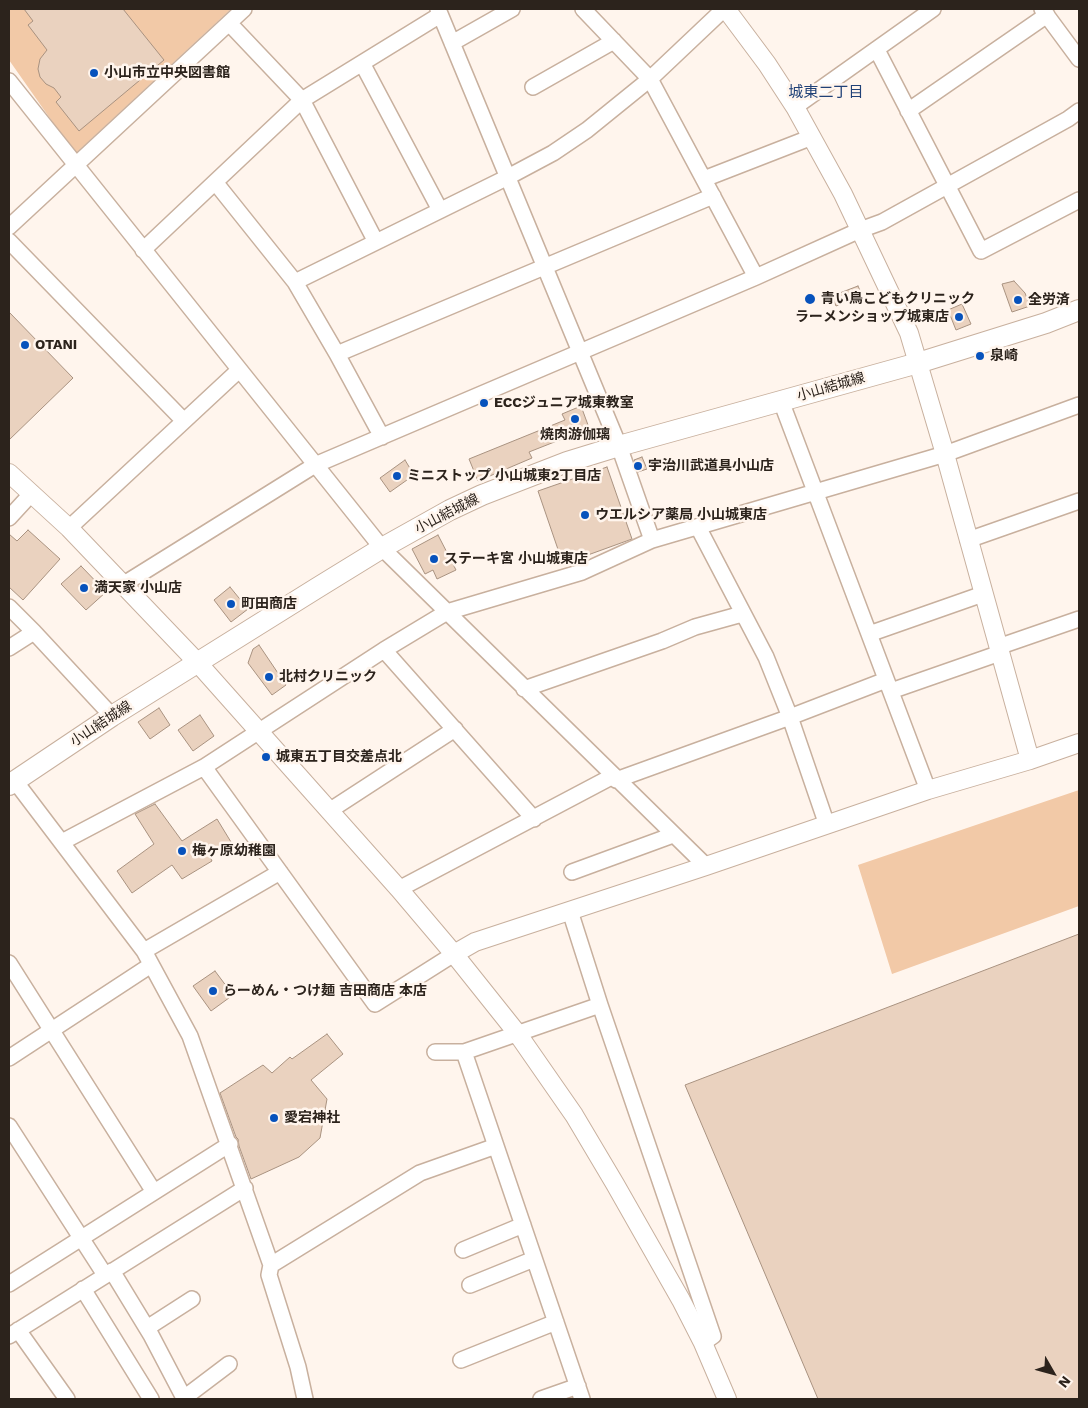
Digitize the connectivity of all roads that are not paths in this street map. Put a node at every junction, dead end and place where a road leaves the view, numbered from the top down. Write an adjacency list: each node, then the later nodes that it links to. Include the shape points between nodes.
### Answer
1 (244, 9): 8 (street)
2 (512, 9): 10 (street)
3 (583, 9): 9 (street)
4 (725, 9): 14 (street); 18 (street, via 768,64)
5 (933, 9): 11 (street)
6 (439, 12): 10 (street); 13 (street)
7 (1044, 12): 12 (street); 20 (street)
8 (229, 23): 17 (street); 22 (street)
9 (614, 42): 14 (street); 16 (street)
10 (452, 43): 23 (street)
11 (877, 50): 18 (street); 20 (street)
12 (1079, 59)
13 (362, 63): 17 (street); 29 (street)
14 (650, 79): 23 (street, via 553,153); 24 (street)
15 (9, 81): 22 (street)
16 (533, 87)
17 (302, 100): 25 (street); 33 (street)
18 (795, 107): 21 (street)
19 (1079, 110): 26 (street)
20 (908, 111): 26 (street)
21 (812, 137): 24 (street); 31 (street)
22 (76, 165): 30 (street); 34 (street)
23 (508, 176): 29 (street); 35 (street)
24 (704, 179): 27 (street)
25 (215, 182): 34 (street); 37 (street)
26 (946, 186): 28 (street, via 981,252); 31 (street, via 882,222)
27 (713, 196): 35 (street); 36 (street)
28 (1079, 200)
29 (440, 210): 33 (street)
30 (9, 227)
31 (860, 230): 36 (street); 41 (street, via 909,332)
32 (9, 242): 45 (street)
33 (376, 242): 37 (street)
34 (143, 250): 42 (street)
35 (544, 266): 39 (street); 40 (street)
36 (756, 277): 39 (street)
37 (295, 282): 40 (street)
38 (1079, 310): 41 (main road, 小山結城線)
39 (580, 352): 46 (street); 47 (street)
40 (337, 354): 46 (street)
41 (918, 363): 43 (main road, 小山結城線); 48 (street)
42 (239, 370): 45 (street); 49 (street)
43 (782, 401): 47 (main road, 小山結城線); 51 (street)
44 (1079, 405): 48 (street)
45 (184, 421): 56 (street)
46 (382, 437): 49 (street)
47 (619, 446): 57 (street); 59 (main road, 小山結城線, via 566,462 482,495)
48 (945, 454): 51 (street); 58 (street)
49 (316, 465): 59 (street); 60 (street)
50 (9, 473): 52 (street)
51 (816, 491): 55 (street); 67 (street)
52 (32, 493): 54 (street); 56 (street)
53 (1079, 501): 58 (street)
54 (9, 518)
55 (698, 527): 57 (street); 64 (street)
56 (69, 528): 60 (street)
57 (652, 540): 63 (street, via 582,572)
58 (968, 540): 61 (street)
59 (382, 548): 63 (street); 71 (main road, 小山結城線)
60 (124, 584): 71 (street)
61 (983, 594): 67 (street); 70 (street)
62 (9, 607): 66 (street)
63 (447, 612): 69 (street); 73 (street)
64 (742, 614): 73 (street, via 695,627); 75 (street, via 766,657)
65 (1079, 619): 70 (street)
66 (34, 632): 68 (street); 74 (street)
67 (869, 634): 72 (street)
68 (9, 648)
69 (384, 650): 76 (street); 77 (street)
70 (999, 650): 72 (street); 79 (street)
71 (198, 662): 74 (main road, 小山結城線); 77 (street)
72 (889, 685): 75 (street); 83 (street)
73 (524, 689): 81 (street)
74 (112, 716): 82 (main road, 小山結城線)
75 (790, 717): 81 (street); 86 (street)
76 (455, 729): 84 (street); 85 (street)
77 (259, 732): 80 (street); 84 (street)
78 (1079, 742): 79 (street)
79 (1030, 760): 83 (street)
80 (204, 767): 88 (street); 90 (street)
81 (614, 778): 85 (street); 87 (street)
82 (12, 783): 88 (street)
83 (928, 790): 86 (street)
84 (329, 811): 92 (street)
85 (534, 819): 92 (street)
86 (827, 825): 89 (street)
87 (673, 834): 89 (street); 91 (street)
88 (62, 842): 94 (street)
89 (706, 866): 93 (street)
90 (280, 872): 94 (street); 95 (street, via 375,1004)
91 (572, 872)
92 (398, 889): 95 (street)
93 (570, 911): 95 (street, via 475,942); 98 (street)
94 (144, 951): 97 (street)
95 (454, 954): 100 (street)
96 (9, 963): 99 (street)
97 (152, 965): 99 (street); 105 (street, via 190,1036)
98 (600, 1005): 100 (street); 122 (street, via 713,1336)
99 (51, 1030): 103 (street); 108 (street)
100 (518, 1033): 102 (street); 122 (street, via 615,1184)
101 (435, 1052): 102 (street)
102 (464, 1052): 106 (street)
103 (9, 1058)
104 (9, 1126): 110 (street)
105 (230, 1144): 107 (street); 108 (street)
106 (496, 1146): 109 (street); 113 (street, via 420,1173)
107 (245, 1188): 113 (street); 114 (street)
108 (154, 1192): 110 (street)
109 (523, 1225): 111 (street); 112 (street)
110 (81, 1238): 114 (street); 115 (street)
111 (463, 1250)
112 (534, 1258): 116 (street); 119 (street)
113 (271, 1265): 128 (street, via 270,1275)
114 (109, 1273): 117 (street); 120 (street)
115 (9, 1284)
116 (470, 1286)
117 (84, 1289): 121 (street); 127 (street)
118 (192, 1299): 120 (street)
119 (556, 1322): 123 (street); 125 (street)
120 (147, 1328): 124 (street, via 184,1398)
121 (13, 1333): 126 (street)
122 (703, 1343): 130 (street)
123 (461, 1360)
124 (229, 1364)
125 (580, 1393): 129 (street)
126 (68, 1399)
127 (152, 1399)
128 (305, 1399)
129 (541, 1399)
130 (727, 1399)

